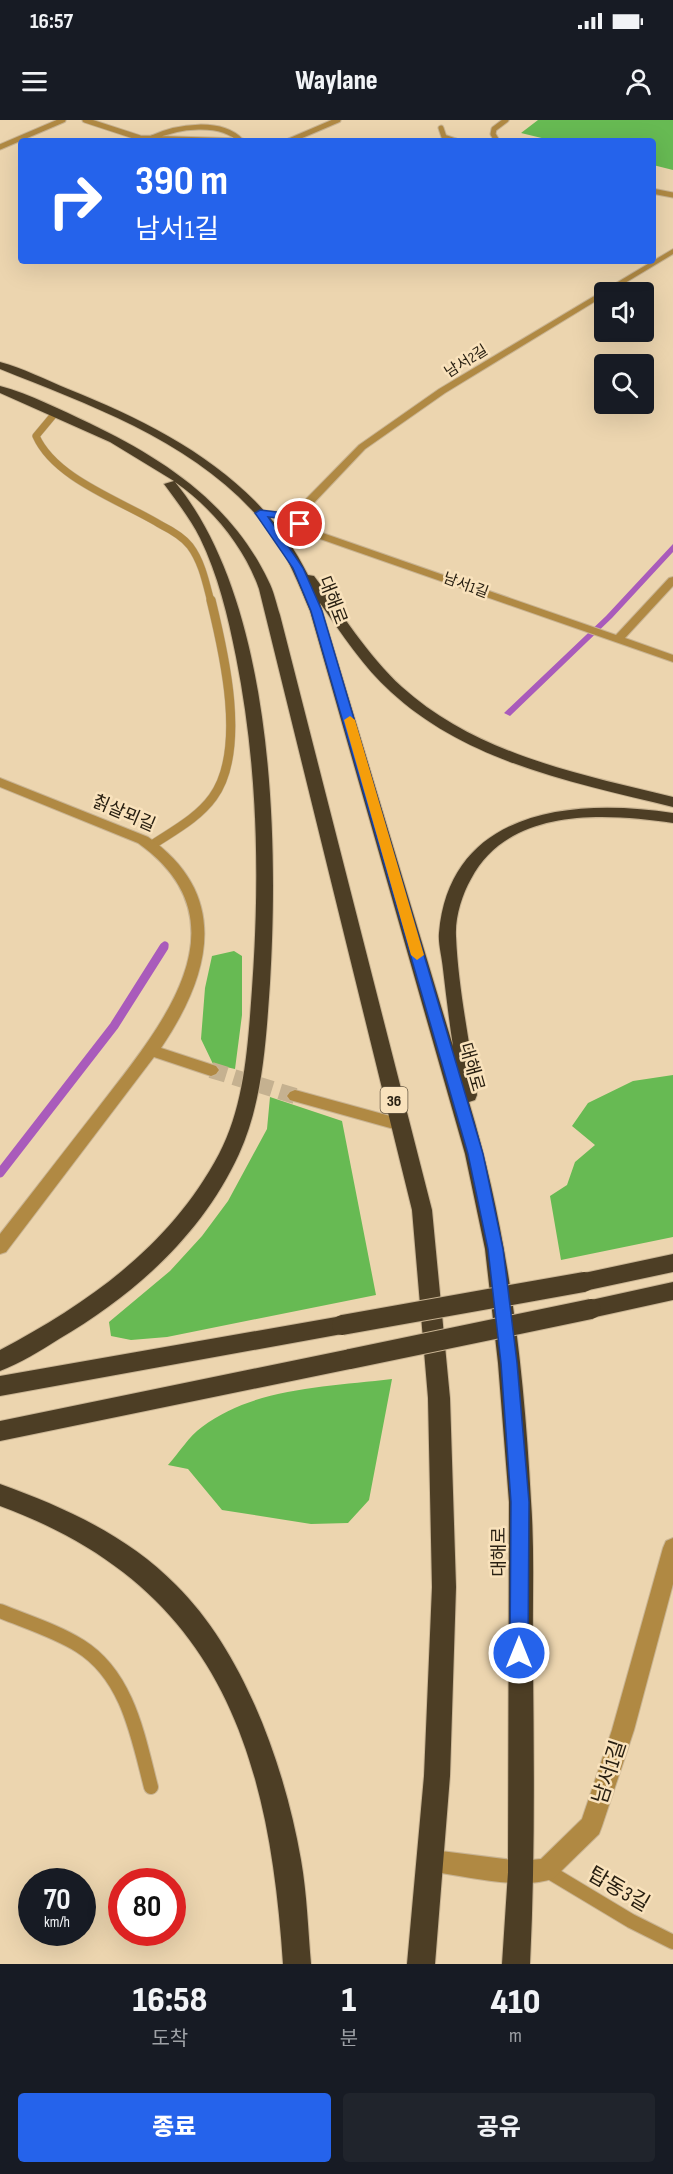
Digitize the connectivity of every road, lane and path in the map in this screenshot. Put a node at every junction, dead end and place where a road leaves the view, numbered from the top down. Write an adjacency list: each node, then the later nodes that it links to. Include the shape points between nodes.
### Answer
1 (63, 120): 6 (lane)
2 (85, 120): 7 (lane)
3 (338, 120): 10 (lane)
4 (506, 120): 12 (lane, via 494,129)
5 (441, 128): 11 (lane)
6 (21, 138)
7 (142, 138)
8 (152, 138): 9 (lane, via 191,124 228,128)
9 (239, 138)
10 (296, 138)
11 (447, 138)
12 (495, 138)
13 (18, 139): 14 (lane)
14 (0, 147)
15 (656, 192): 16 (lane)
16 (673, 195)
17 (673, 251): 18 (street, 남서2길)
18 (656, 261)
19 (652, 264): 25 (street, 남서2길, via 433,397 362,447 307,504)
20 (0, 365): 24 (highway, 대해로, via 168,438 212,466)
21 (0, 389): 22 (highway, 36)
22 (56, 412): 23 (highway, 36); 33 (lane, via 36,436 44,453 63,469 177,534 196,554 206,578 229,704 229,752 223,779 210,801)
23 (147, 458): 37 (highway, 36, via 220,516 243,545 262,580); 42 (highway, via 195,515 216,554 243,655 258,735 267,863 264,942 249,1097 230,1153 201,1204 176,1236 147,1264 70,1322)
24 (260, 513): 25 (street); 26 (highway, 대해로)
25 (290, 516): 28 (street, 남서1길, via 310,532)
26 (289, 553): 31 (highway, via 381,672 398,690 439,720 488,747 538,766); 38 (highway, 대해로, via 316,611 334,665)
27 (673, 580): 28 (street)
28 (613, 638): 29 (street, 남서1길)
29 (673, 659)
30 (0, 782): 33 (street, 칡살뫼길)
31 (673, 802)
32 (673, 818): 38 (highway, via 611,811 546,819 499,837 475,855 464,870 448,909 447,934)
33 (152, 845): 34 (street, 칡살뫼길, via 174,866 199,921 198,951 188,987)
34 (150, 1050): 35 (street); 39 (street, 칡살뫼길)
35 (211, 1070)
36 (295, 1096): 37 (street)
37 (401, 1125): 49 (highway, 36, via 422,1210 435,1311 441,1406 442,1676)
38 (475, 1154): 51 (highway, 대해로, via 495,1249 520,1502)
39 (0, 1247)
40 (673, 1263): 43 (highway, bridge)
41 (673, 1291): 44 (highway, bridge)
42 (0, 1361)
43 (0, 1386)
44 (0, 1431)
45 (0, 1495): 53 (highway, via 66,1521 143,1573 186,1613 217,1661 246,1718 269,1781 285,1844)
46 (673, 1548): 50 (street, 남서1길, via 623,1730 591,1826)
47 (0, 1611): 48 (lane, via 70,1640 102,1663 129,1705)
48 (152, 1787)
49 (433, 1861): 51 (street); 54 (highway, 36)
50 (546, 1870): 51 (street); 52 (lane, 탑동3길)
51 (521, 1872): 55 (highway, 대해로)
52 (673, 1942)
53 (297, 1964)
54 (421, 1964)
55 (516, 1964)

